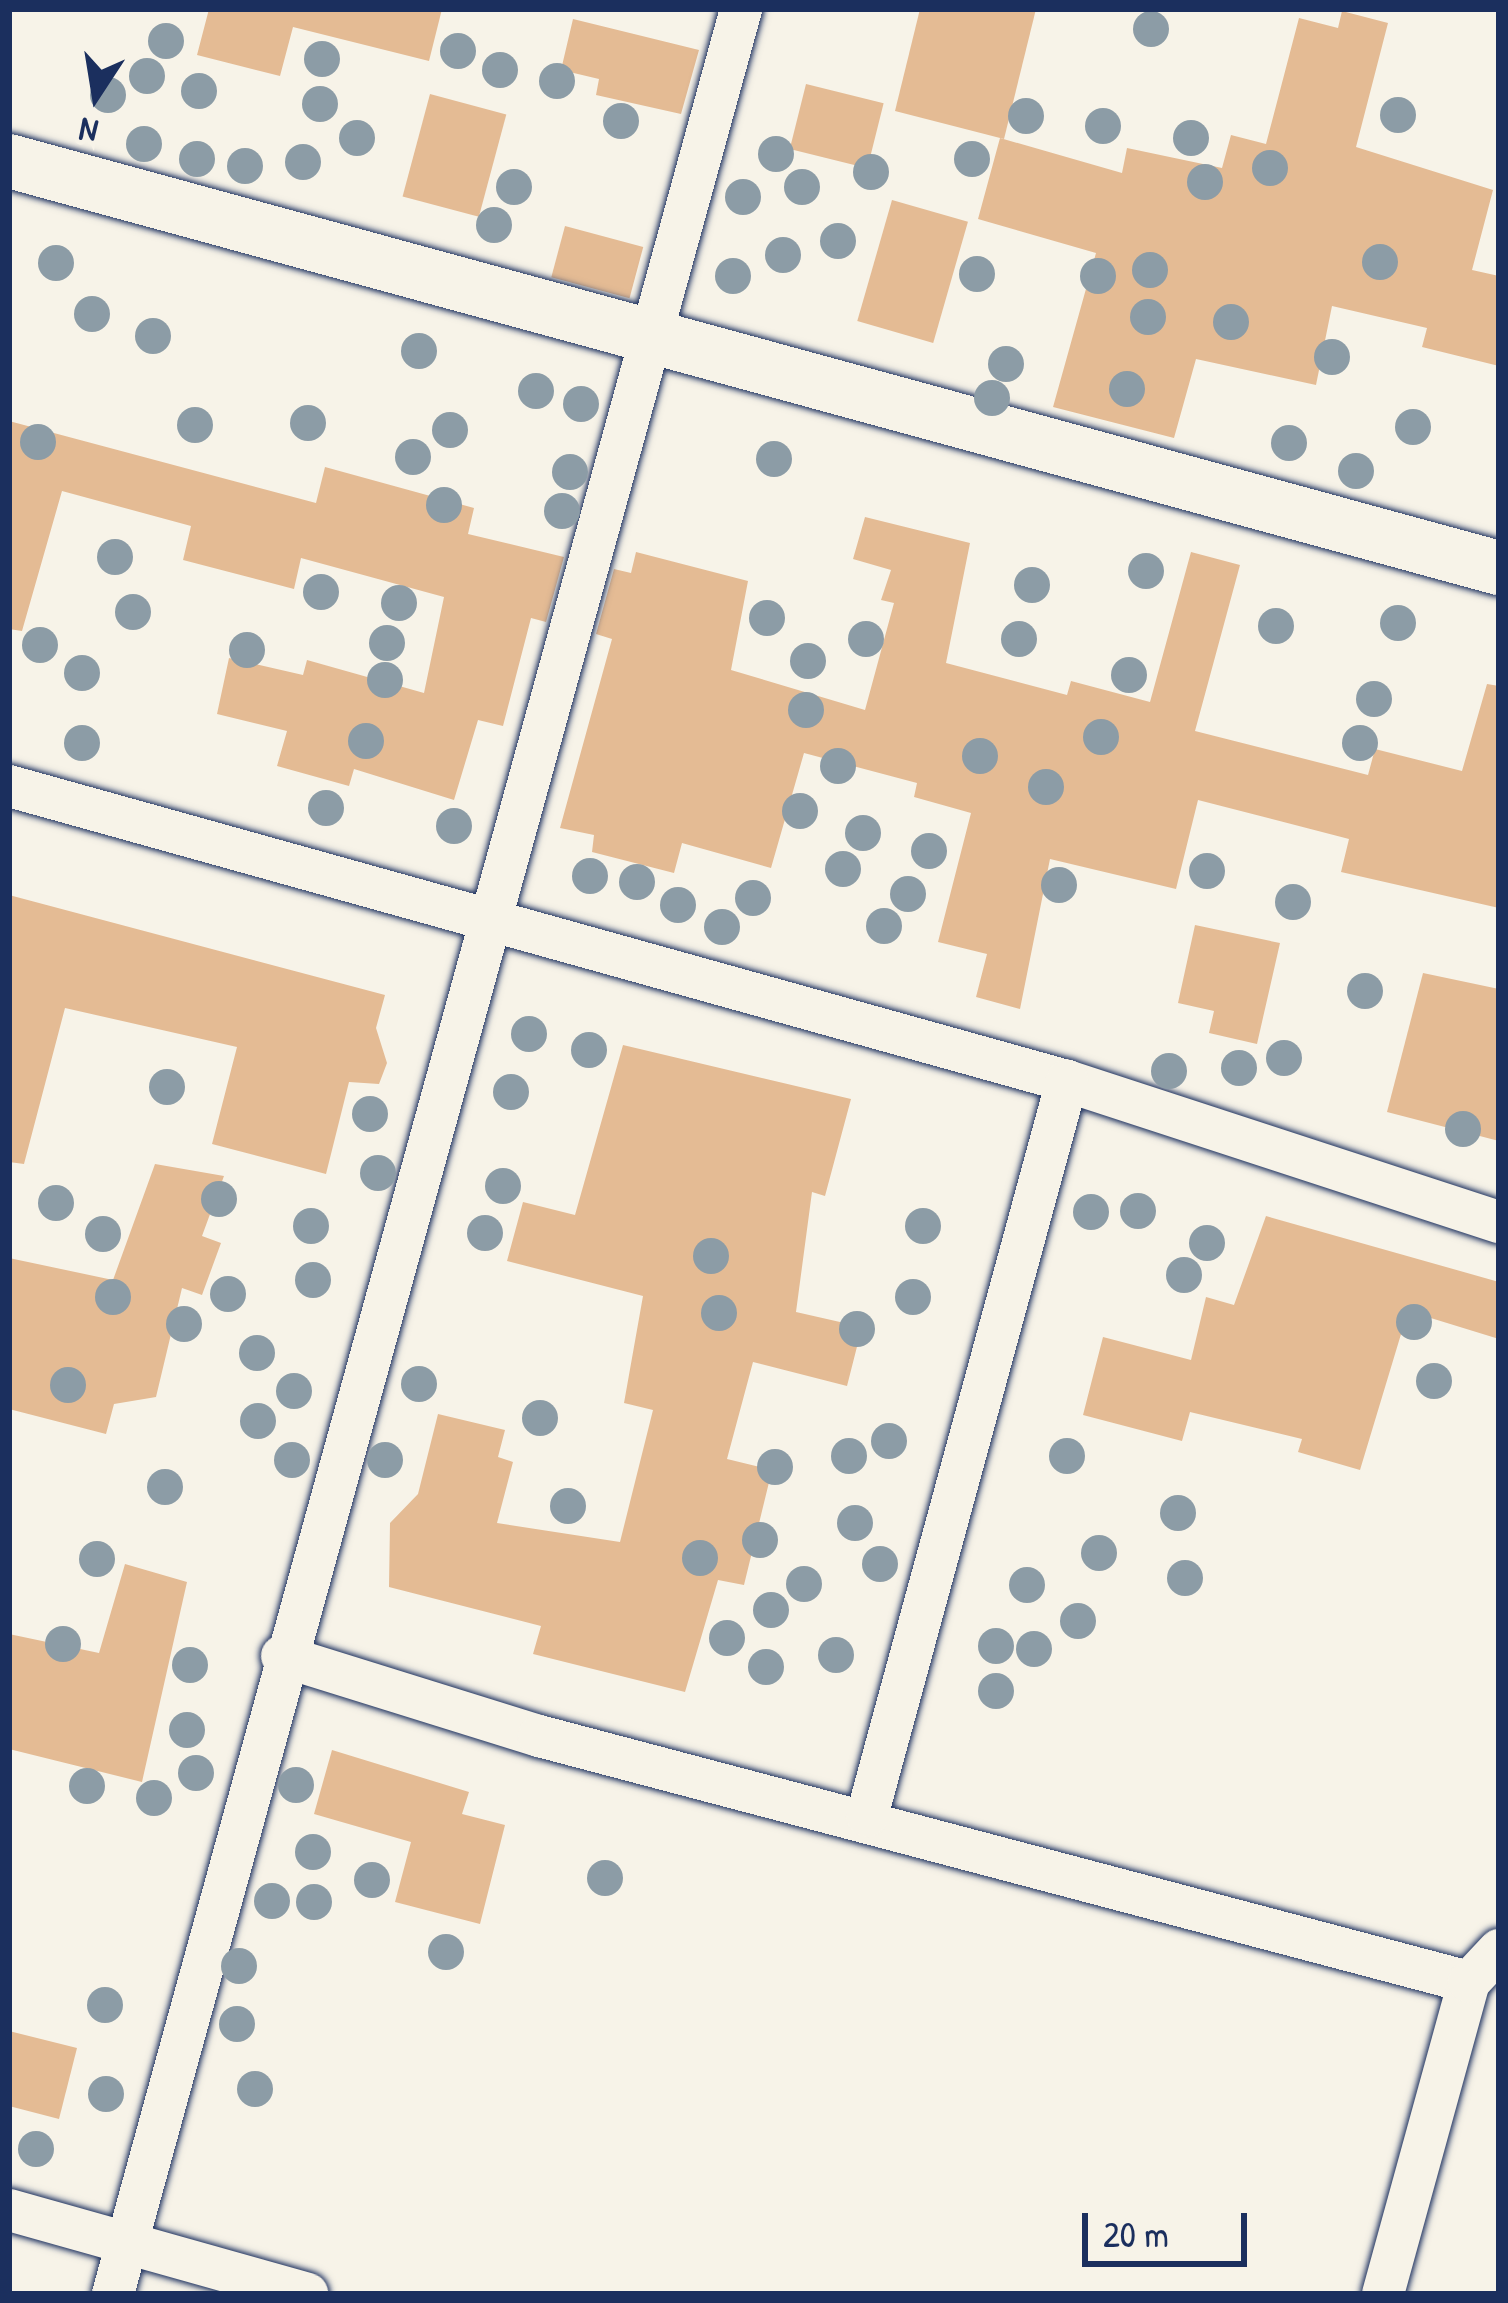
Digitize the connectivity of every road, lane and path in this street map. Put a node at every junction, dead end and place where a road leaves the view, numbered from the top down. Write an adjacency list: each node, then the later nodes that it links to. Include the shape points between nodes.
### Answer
1 (741, 9): 3 (street)
2 (9, 160): 3 (street)
3 (648, 340): 4 (street); 6 (street)
4 (1499, 568)
5 (9, 786): 6 (street)
6 (484, 915): 7 (street); 9 (street)
7 (1067, 1081): 8 (street); 10 (street)
8 (1499, 1222)
9 (282, 1656): 10 (street, via 538,1736); 14 (street)
10 (867, 1816): 12 (street)
11 (1499, 1950): 12 (street)
12 (1468, 1982): 17 (street)
13 (9, 2210): 14 (street)
14 (127, 2245): 15 (street); 16 (street)
15 (113, 2294)
16 (307, 2294)
17 (1383, 2294)

